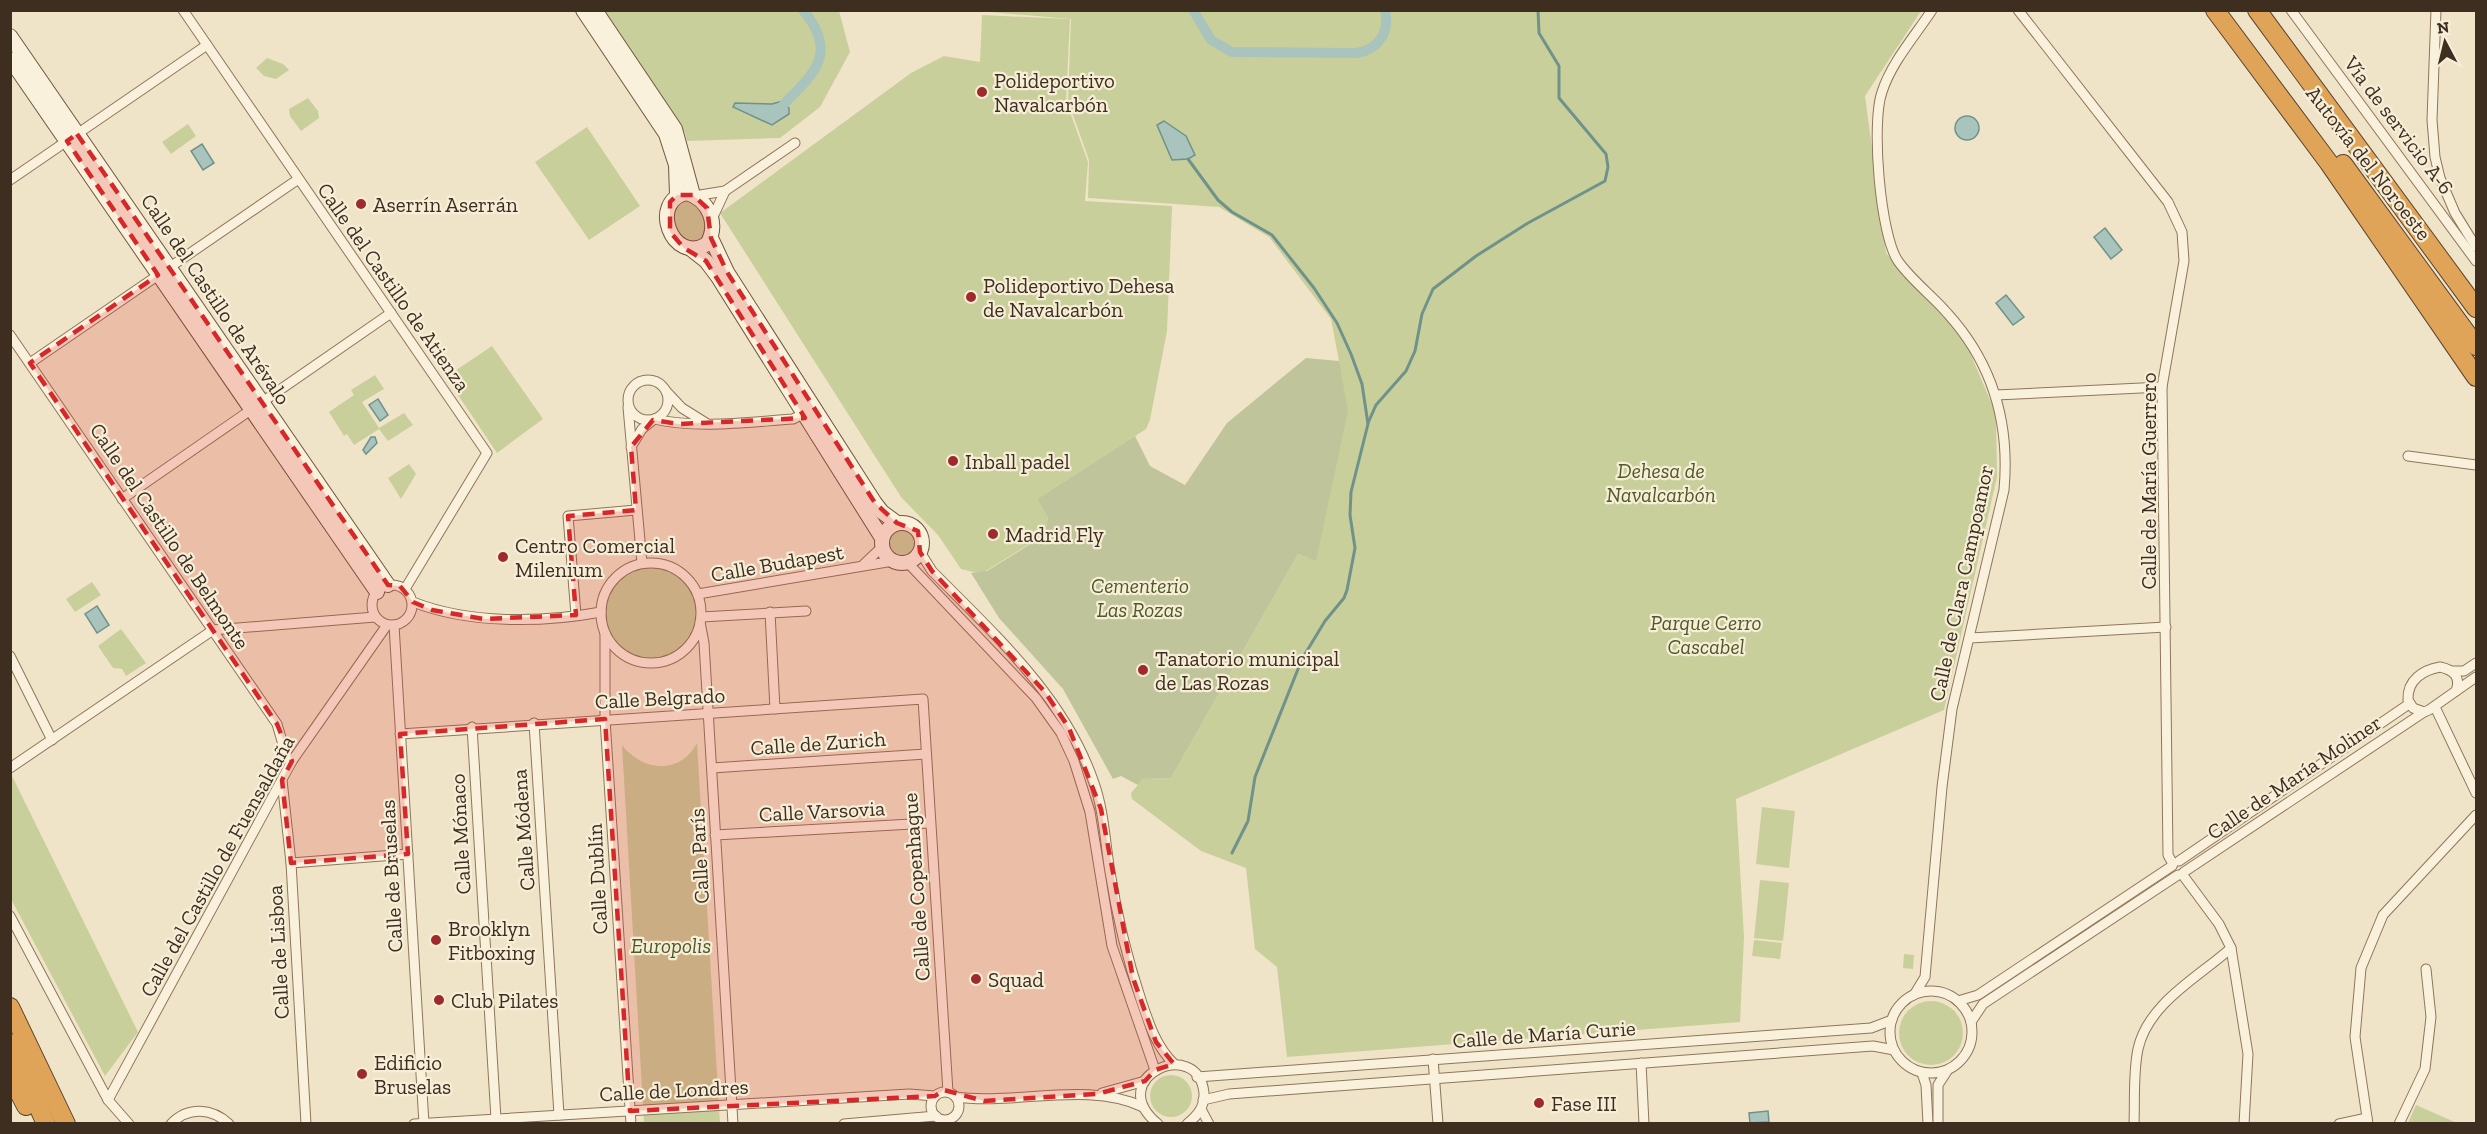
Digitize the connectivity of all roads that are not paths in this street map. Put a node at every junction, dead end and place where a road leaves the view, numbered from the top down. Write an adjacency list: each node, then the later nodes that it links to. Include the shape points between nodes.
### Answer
1 (183, 10): 12 (street, Calle del Castillo de Atienza)
2 (583, 10): 20 (street, via 666,134 676,165)
3 (595, 10): 21 (street, via 675,129)
4 (1932, 10): 37 (street, Calle de Clara Campoamor, via 1881,93 1878,118 1884,224 1898,261 1966,334)
5 (2018, 10): 35 (street, Calle de María Guerrero, via 2168,202 2182,232 2184,261)
6 (2215, 10): 16 (highway)
7 (2222, 10): 28 (highway, Autovía del Noroeste, via 2378,208)
8 (2257, 10): 29 (highway, Autovía del Noroeste)
9 (2291, 10): 26 (street, Vía de servicio A-6)
10 (2436, 10): 24 (street, via 2432,120 2435,158 2455,213)
11 (10, 36): 14 (street, Calle del Castillo de Arévalo)
12 (207, 45): 14 (street); 18 (street, Calle del Castillo de Atienza)
13 (10, 59): 14 (street, Calle del Castillo de Arévalo)
14 (72, 137): 17 (street); 27 (street, Calle del Castillo de Arévalo)
15 (795, 143): 19 (street)
16 (2329, 163): 28 (highway, via 2432,293); 34 (highway)
17 (10, 180)
18 (297, 180): 27 (street); 30 (street, Calle del Castillo de Atienza)
19 (725, 191): 21 (street); 22 (street)
20 (677, 195): 21 (street); 25 (street, via 670,202 667,222 674,239)
21 (694, 196): 22 (street)
22 (712, 219): 23 (street)
23 (711, 238): 25 (street); 48 (street, via 727,272 875,503)
24 (2476, 247)
25 (692, 250): 40 (street, via 718,277)
26 (2476, 261)
27 (164, 271): 33 (street); 38 (street, Calle del Castillo de Arévalo)
28 (2446, 303): 32 (highway, Autovía del Noroeste)
29 (2476, 308)
30 (391, 313): 38 (street); 55 (street, Calle del Castillo de Atienza, via 487,453)
31 (10, 335): 33 (street, Calle del Castillo de Belmonte)
32 (2476, 346)
33 (30, 363): 46 (street, Calle del Castillo de Belmonte)
34 (2476, 377)
35 (2162, 387): 37 (street); 65 (street, Calle de María Guerrero)
36 (666, 391): 39 (street, via 652,381 642,381 633,386); 41 (street, via 666,408); 42 (street, via 681,408)
37 (1996, 395): 68 (street, Calle de Clara Campoamor, via 2006,449 2004,490)
38 (256, 405): 46 (street); 54 (street, Calle del Castillo de Arévalo)
39 (628, 407): 41 (street, via 643,420); 43 (street)
40 (803, 414): 42 (street, via 794,419); 49 (street)
41 (653, 419): 42 (street, via 679,424); 43 (street)
42 (706, 423)
43 (631, 447): 47 (street)
44 (2408, 456): 45 (street)
45 (2476, 465)
46 (122, 499): 66 (street, Calle del Castillo de Belmonte)
47 (636, 510): 52 (street); 61 (street, via 568,516)
48 (897, 523): 49 (street, via 890,526); 50 (street, via 909,524 918,531)
49 (882, 543): 51 (street); 53 (street, Calle Budapest)
50 (920, 552): 51 (street); 112 (street, via 932,571 1045,692 1079,747 1101,809 1116,905 1133,978 1156,1042)
51 (900, 561): 53 (street, Calle Budapest); 113 (street, via 1036,698 1060,733 1074,761 1090,812 1112,946)
52 (642, 564): 56 (street, via 662,564 681,573); 59 (street, via 612,580)
53 (862, 566): 56 (street, Calle Budapest)
54 (382, 588): 55 (street); 62 (street, via 372,604)
55 (405, 589): 57 (street)
56 (698, 594): 63 (street)
57 (413, 602): 61 (street, via 432,610 484,620); 64 (street, via 408,618)
58 (806, 610): 60 (street)
59 (601, 612): 61 (street); 67 (street)
60 (770, 612): 63 (street); 77 (street)
61 (576, 615)
62 (375, 617): 64 (street); 66 (street)
63 (701, 620): 67 (street, via 687,647 663,661 649,663 623,654); 79 (street, Calle París)
64 (390, 625): 83 (street, Calle de Bruselas); 86 (street, Calle del Castillo de Fuensaldaña)
65 (2166, 627): 68 (street); 96 (street, Calle de María Guerrero, via 2168,855)
66 (213, 630): 84 (street); 86 (street, Calle del Castillo de Belmonte, via 277,724 286,755)
67 (605, 633): 80 (street, Calle Dublín)
68 (1970, 638): 101 (street, Calle de Clara Campoamor, via 1952,709)
69 (10, 656): 84 (street)
70 (2476, 663): 71 (street)
71 (2453, 671): 73 (street, via 2458,680); 75 (street, via 2440,667 2419,674 2411,684)
72 (2476, 678): 73 (street)
73 (2456, 691): 76 (street)
74 (923, 699): 77 (street, Calle Belgrado); 85 (street, Calle de Copenhague)
75 (2409, 704): 78 (street); 96 (street, Calle de María Moliner)
76 (2435, 707): 78 (street); 90 (street)
77 (775, 709): 79 (street, Calle Belgrado)
78 (2424, 712): 97 (street, Calle de María Moliner)
79 (708, 713): 80 (street, Calle Belgrado); 88 (street, Calle París)
80 (605, 719): 81 (street, Calle Belgrado); 126 (street, Calle Dublín)
81 (534, 723): 82 (street, Calle Belgrado); 128 (street, Calle Módena)
82 (472, 727): 83 (street, Calle Belgrado); 130 (street, Calle Mónaco)
83 (400, 734): 94 (street, Calle de Bruselas)
84 (52, 740): 87 (street)
85 (926, 754): 88 (street, Calle de Zurich); 92 (street, Calle de Copenhague)
86 (292, 761): 89 (street, Calle del Castillo de Fuensaldaña)
87 (10, 768)
88 (712, 768): 93 (street, Calle París)
89 (282, 780): 95 (street, Calle de Lisboa); 122 (street, Calle del Castillo de Fuensaldaña)
90 (2476, 794)
91 (2476, 815): 132 (street, via 2383,915 2361,968 2355,1037)
92 (930, 823): 93 (street, Calle Varsovia); 121 (street, Calle de Copenhague)
93 (715, 835): 124 (street, Calle París)
94 (408, 854): 95 (street); 133 (street, Calle de Bruselas)
95 (291, 864): 141 (street, Calle de Lisboa)
96 (2175, 864): 97 (street, via 2184,865); 104 (street, Calle de María Moliner, via 1978,995)
97 (2181, 873): 99 (street, via 2219,924); 107 (street, Calle de María Moliner, via 1983,1004)
98 (10, 916): 122 (street)
99 (2231, 948): 153 (street, via 2158,1010 2147,1025 2138,1049); 154 (street, via 2248,1054)
100 (2426, 969): 156 (street, via 2431,1017 2425,1069)
101 (1925, 977): 102 (street); 103 (street, Calle de Clara Campoamor)
102 (1938, 992): 103 (street); 104 (street)
103 (1914, 995): 106 (street, via 1900,1005)
104 (1959, 1001): 107 (street)
105 (10, 1007): 137 (highway)
106 (1892, 1020): 109 (street, via 1890,1036); 110 (street, Calle de María Curie, via 1871,1028)
107 (1971, 1022): 114 (street, via 1971,1045)
108 (10, 1043): 136 (highway)
109 (1894, 1050): 111 (street, Calle de María Curie, via 1873,1046); 115 (street, via 1905,1065)
110 (1433, 1059): 117 (street, Calle de María Curie); 118 (street)
111 (1641, 1063): 118 (street, Calle de María Curie); 150 (street)
112 (1174, 1064): 113 (street); 117 (street)
113 (1155, 1070): 119 (street)
114 (1947, 1071): 115 (street); 152 (street, via 1938,1085)
115 (1922, 1073): 151 (street)
116 (10, 1075): 135 (highway)
117 (1197, 1077): 125 (street, via 1202,1084)
118 (1435, 1080): 125 (street, Calle de María Curie, via 1229,1095); 149 (street)
119 (1144, 1081): 120 (street); 129 (street, via 1141,1098)
120 (1096, 1094): 123 (street); 129 (street, via 1124,1099)
121 (945, 1095): 123 (street, Calle de Londres); 124 (street, Calle de Londres); 127 (street); 131 (street, via 931,1106)
122 (108, 1100): 138 (street)
123 (984, 1101): 127 (street)
124 (732, 1105): 126 (street, Calle de Londres); 144 (street, Calle París)
125 (1202, 1105): 134 (street); 148 (street)
126 (630, 1111): 128 (street, Calle de Londres); 143 (street, Calle Dublín)
127 (957, 1112): 131 (street, via 950,1118); 146 (street)
128 (559, 1115): 130 (street, Calle de Londres)
129 (1147, 1115): 147 (street)
130 (496, 1119): 133 (street, Calle de Londres)
131 (937, 1119): 145 (street)
132 (2367, 1121): 155 (street)
133 (424, 1123): 142 (street, Calle de Londres)
134 (1187, 1123)
135 (34, 1124)
136 (46, 1124)
137 (66, 1124)
138 (129, 1124)
139 (171, 1124): 140 (street, via 189,1112 203,1110 217,1114)
140 (229, 1124)
141 (306, 1124)
142 (414, 1124)
143 (631, 1124)
144 (733, 1124)
145 (844, 1124)
146 (959, 1124)
147 (1158, 1124)
148 (1209, 1124)
149 (1438, 1124)
150 (1644, 1124)
151 (1928, 1124)
152 (1938, 1124)
153 (2134, 1124)
154 (2244, 1124)
155 (2340, 1124)
156 (2399, 1124)

